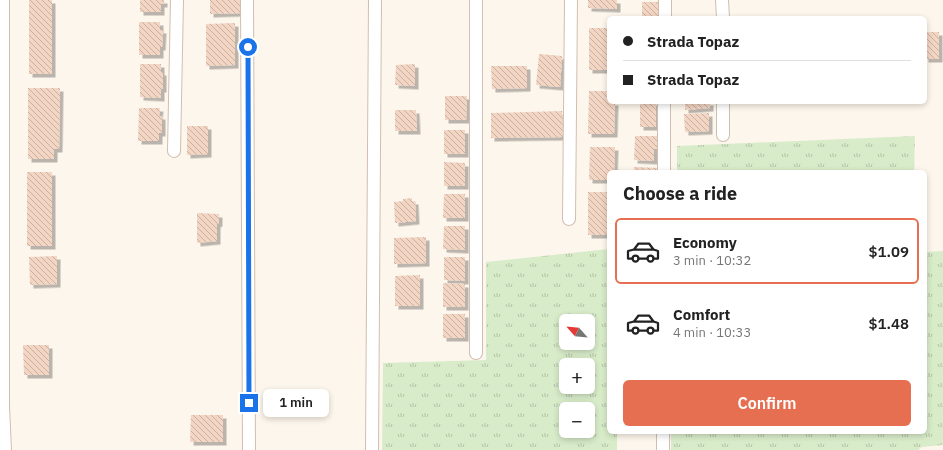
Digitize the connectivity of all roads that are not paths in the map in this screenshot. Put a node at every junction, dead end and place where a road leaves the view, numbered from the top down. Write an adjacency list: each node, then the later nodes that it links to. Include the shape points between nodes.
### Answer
1 (3, 0): 19 (street)
2 (177, 0): 14 (street)
3 (247, 0): 20 (street)
4 (375, 0): 21 (street)
5 (476, 0): 17 (street)
6 (571, 0): 16 (street)
7 (665, 0): 9 (street)
8 (722, 0): 10 (street)
9 (665, 16)
10 (722, 16)
11 (664, 104): 15 (street)
12 (723, 104): 13 (street)
13 (723, 135)
14 (174, 151)
15 (664, 170)
16 (569, 219)
17 (476, 353)
18 (663, 434): 22 (street)
19 (5, 450)
20 (249, 450)
21 (372, 450)
22 (663, 450)

